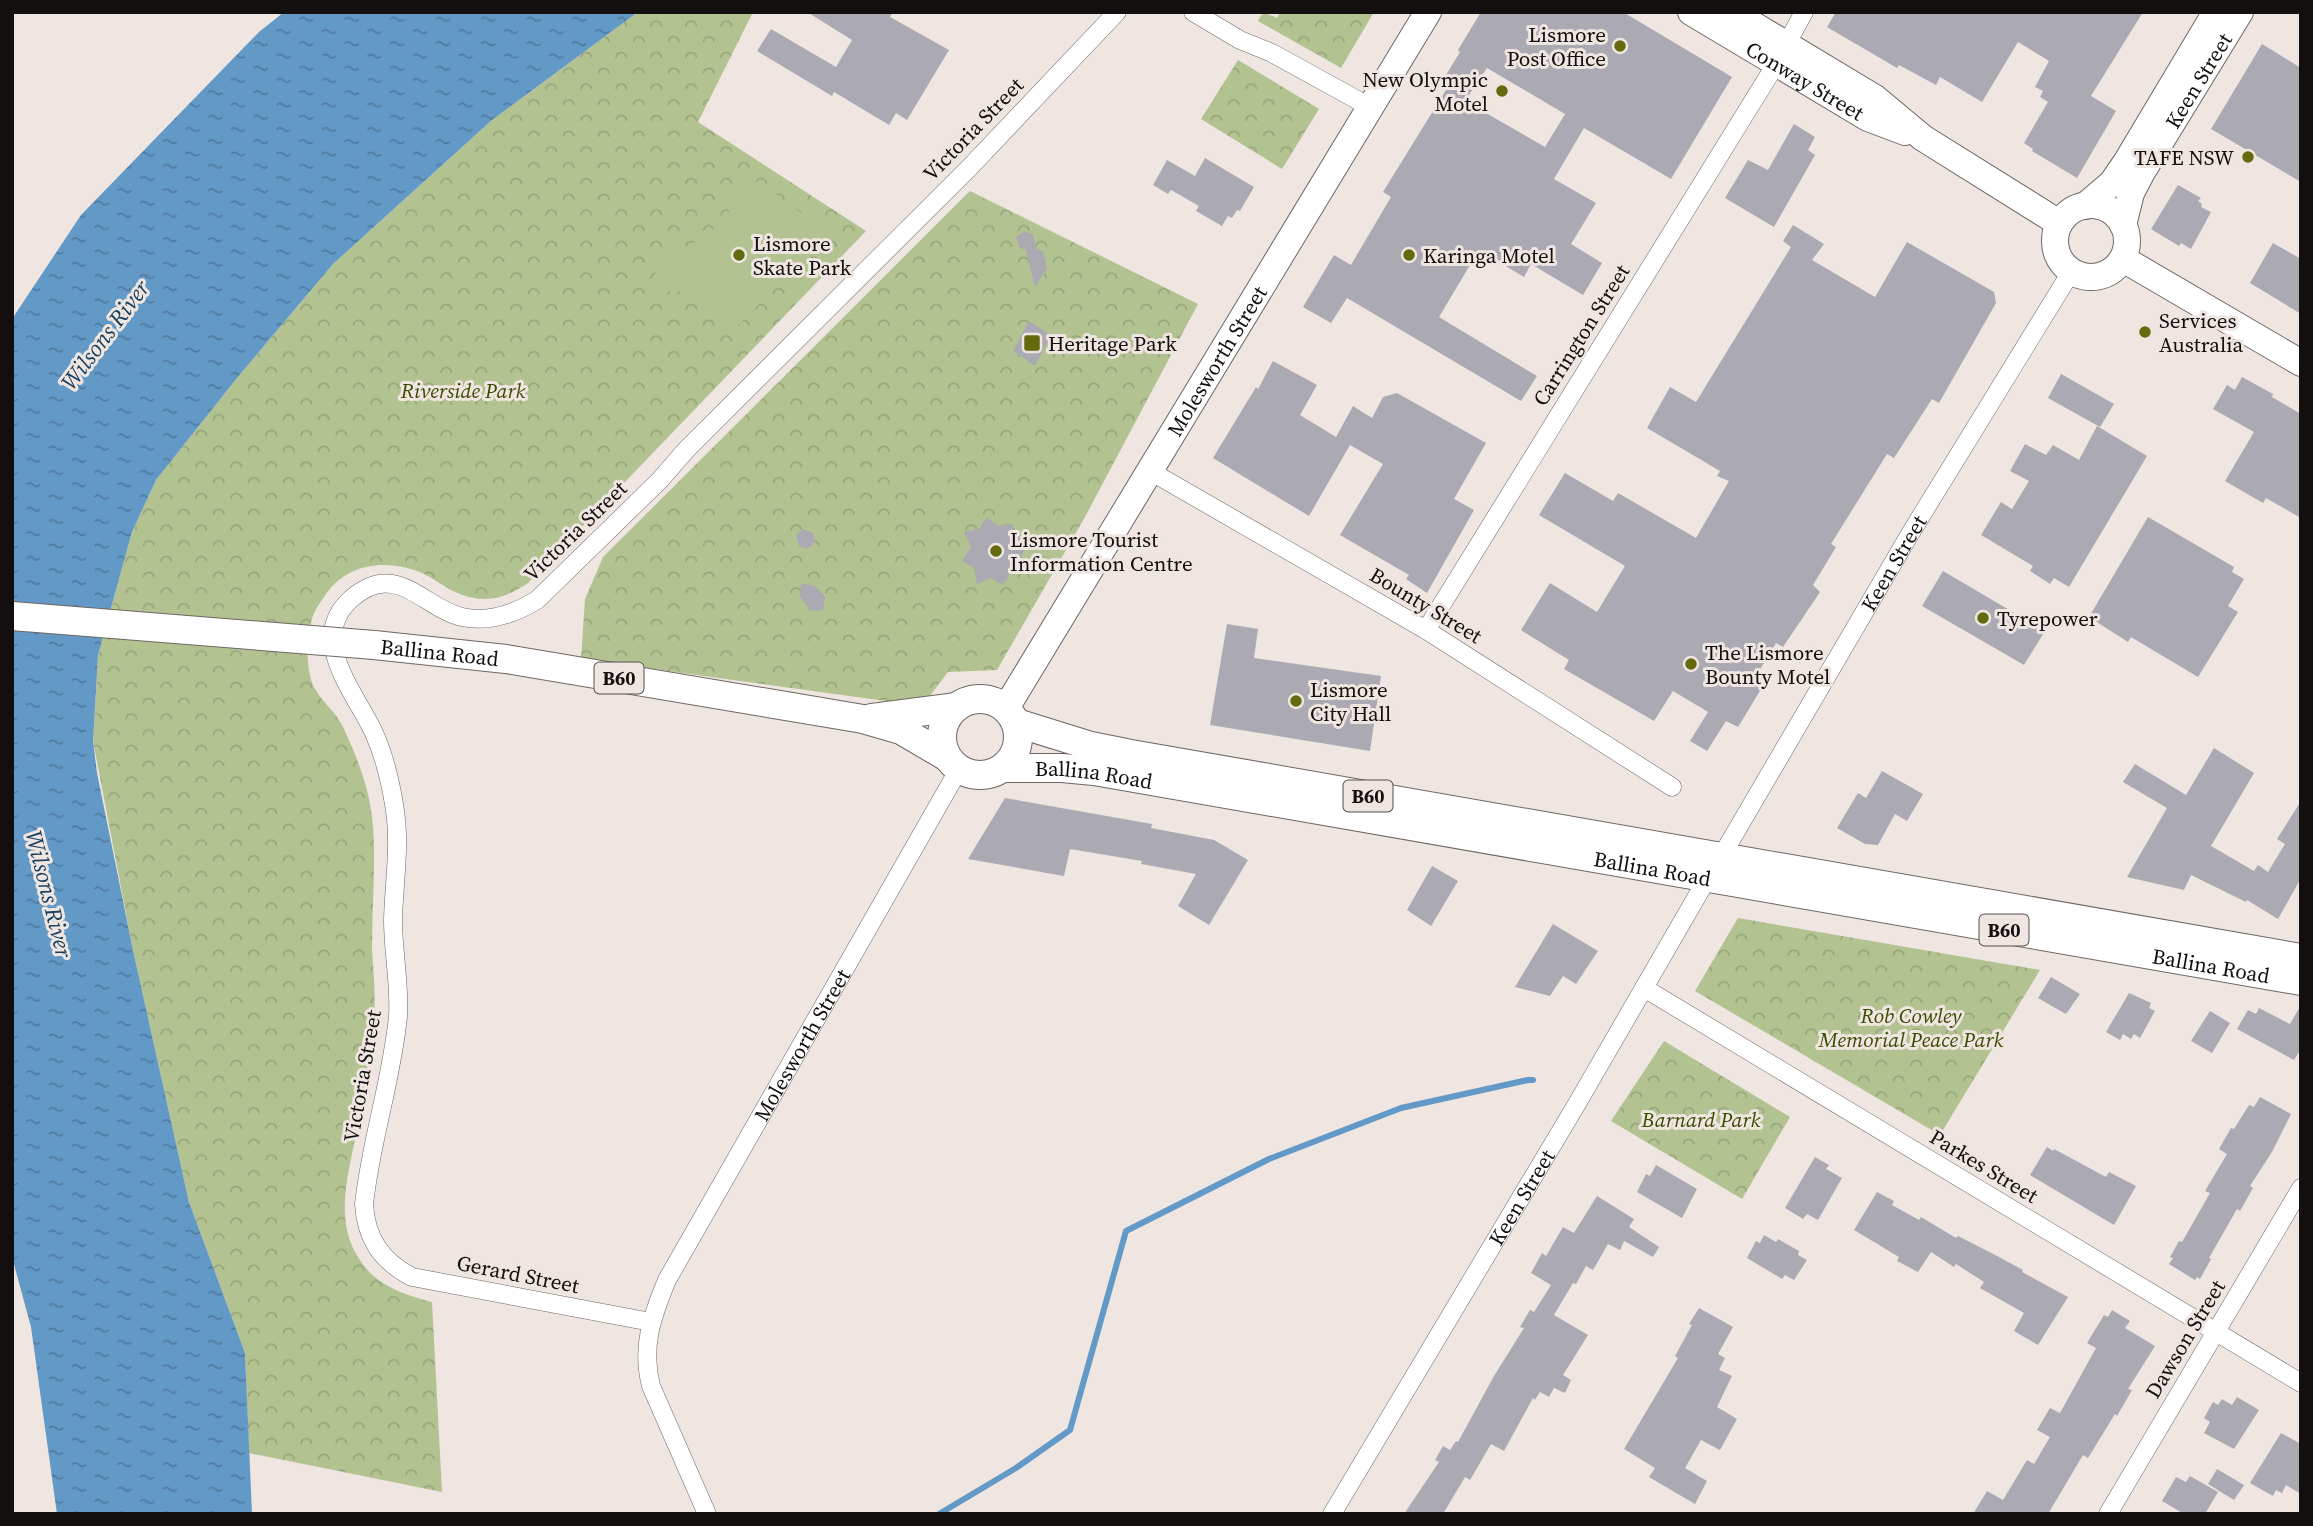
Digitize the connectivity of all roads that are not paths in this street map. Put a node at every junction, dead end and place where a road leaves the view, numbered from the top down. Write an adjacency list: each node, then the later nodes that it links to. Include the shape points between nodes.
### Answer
1 (1116, 12): 32 (street, Victoria Street, via 970,167 537,600 513,613 470,618 448,612 413,590 386,584 362,590 341,610 334,636 339,670 373,732 397,817 393,919 398,1013 364,1204 368,1230)
2 (1193, 12): 10 (street)
3 (1428, 12): 10 (street, Molesworth Street)
4 (1691, 12): 9 (street, Conway Street)
5 (1732, 12): 9 (street, Conway Street)
6 (1804, 12): 9 (street, Carrington Street)
7 (2217, 12): 12 (street, Keen Street, via 2127,161 2112,183)
8 (2240, 12): 14 (street, Keen Street, via 2142,172)
9 (1781, 54): 11 (street, Conway Street, via 1875,98); 11 (street, Conway Street, via 1868,118); 20 (street, Carrington Street)
10 (1370, 107): 18 (street, Molesworth Street)
11 (1923, 138): 13 (street, Conway Street)
12 (2085, 206): 13 (street); 14 (street, via 2107,209)
13 (2059, 223): 16 (street, via 2054,244)
14 (2123, 225): 15 (street, via 2127,236)
15 (2123, 258): 16 (street, via 2106,275 2094,278); 17 (street)
16 (2071, 272): 27 (street, Keen Street)
17 (2301, 363)
18 (1150, 471): 20 (street, Bounty Street); 22 (street, Molesworth Street)
19 (12, 616): 23 (main road, Ballina Road / B60, bridge, via 506,659)
20 (1426, 630): 26 (street, Bounty Street)
21 (957, 706): 22 (main road, B60, via 987,699); 23 (main road, Ballina Road / B60); 24 (main road, via 942,736)
22 (1011, 716): 25 (main road, via 1019,743); 27 (main road, Ballina Road / B60, via 1091,747)
23 (863, 719): 24 (main road, Ballina Road / B60, via 901,730)
24 (953, 763): 25 (main road, B60, via 982,776); 33 (street, Molesworth Street, via 667,1280)
25 (1003, 768): 27 (main road, Ballina Road / B60, via 1094,771)
26 (1672, 787)
27 (1714, 868): 28 (main road, Ballina Road / B60); 29 (main road, Ballina Road / B60); 30 (street, Keen Street)
28 (2301, 958)
29 (2301, 981)
30 (1644, 988): 34 (street, Parkes Street); 37 (street, Keen Street)
31 (2301, 1188): 34 (street, Dawson Street)
32 (383, 1257): 33 (street, Gerard Street, via 412,1277)
33 (651, 1322): 36 (street, Molesworth Street, via 646,1357 651,1386)
34 (2215, 1332): 35 (street, Parkes Street); 38 (street, Dawson Street)
35 (2301, 1383)
36 (707, 1514)
37 (1332, 1514)
38 (2108, 1514)

